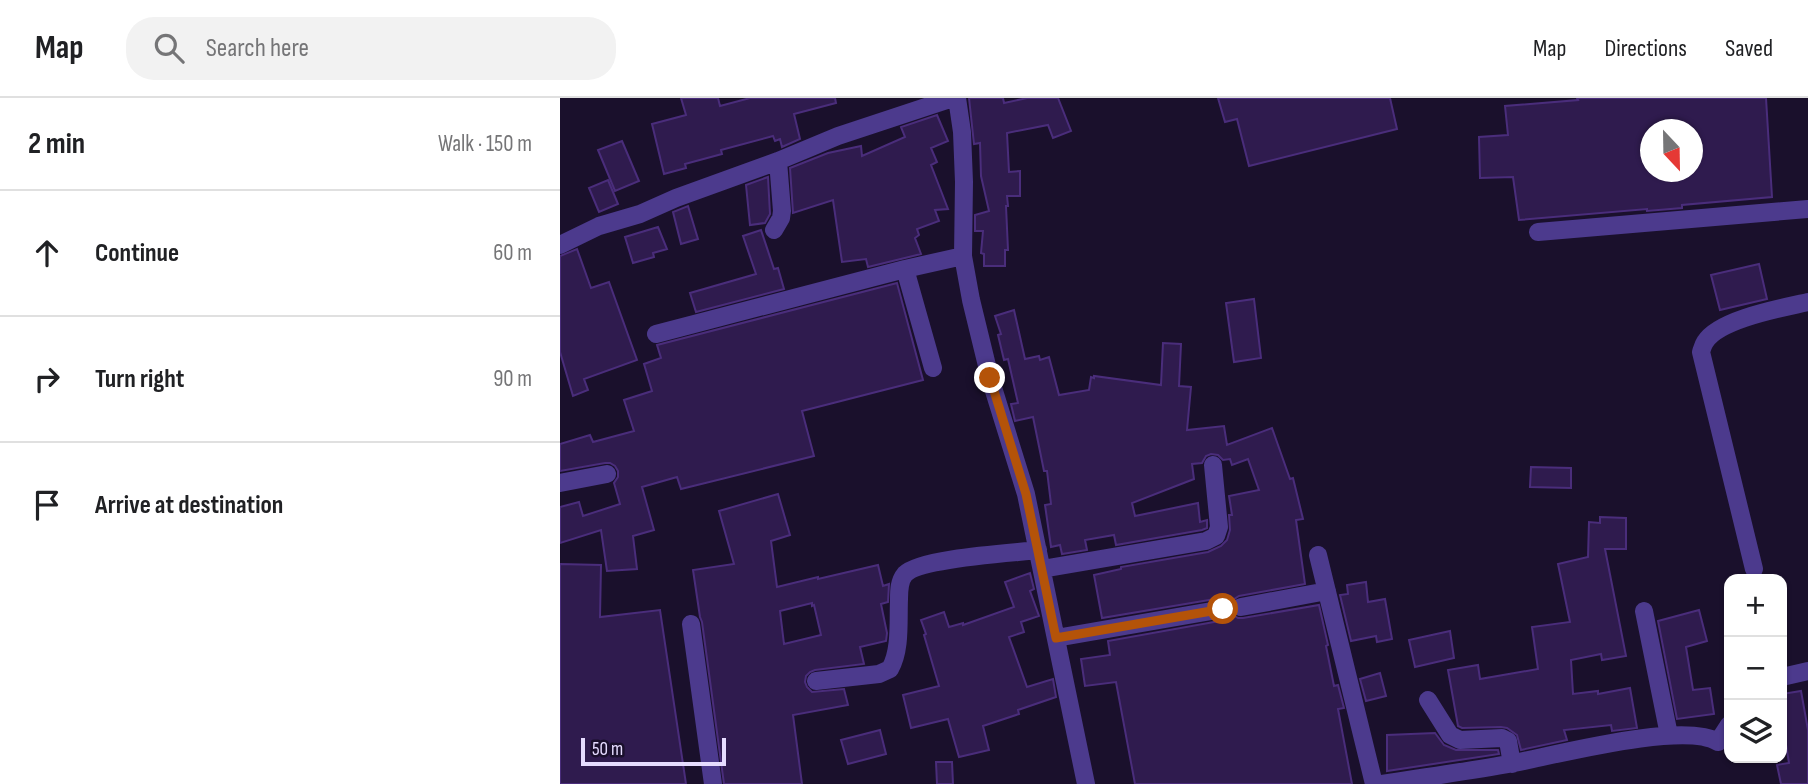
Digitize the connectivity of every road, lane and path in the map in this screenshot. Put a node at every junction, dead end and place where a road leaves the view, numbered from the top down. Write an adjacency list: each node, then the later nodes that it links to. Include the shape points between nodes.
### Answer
1 (955, 98): 2 (street); 7 (street, via 962,132)
2 (778, 161): 4 (street, via 782,211); 6 (street, via 599,226)
3 (1808, 209): 5 (street)
4 (774, 230)
5 (1538, 232)
6 (560, 245)
7 (963, 256): 8 (street); 15 (street, via 990,378)
8 (905, 269): 10 (street); 11 (street)
9 (1808, 302): 18 (street, via 1719,329 1705,341 1701,352)
10 (656, 334)
11 (933, 368)
12 (1213, 465): 17 (street, via 1216,536)
13 (607, 474): 14 (street)
14 (560, 483)
15 (1038, 550): 17 (street); 27 (street, via 939,561 906,573 900,584 896,655 890,669)
16 (1318, 555): 19 (street)
17 (1042, 569): 24 (street)
18 (1754, 569)
19 (1327, 591): 20 (street); 34 (street)
20 (1241, 607)
21 (1223, 609): 24 (street)
22 (1644, 611): 30 (street)
23 (691, 624): 32 (street)
24 (1056, 638): 33 (street)
25 (1808, 671): 26 (street)
26 (1787, 675)
27 (816, 681)
28 (1428, 700): 31 (street, via 1450,735 1460,740 1508,741)
29 (1724, 733): 30 (street, via 1718,742)
30 (1669, 735): 31 (street)
31 (1512, 764): 35 (street)
32 (713, 784)
33 (1086, 784)
34 (1374, 784)
35 (1382, 784)

